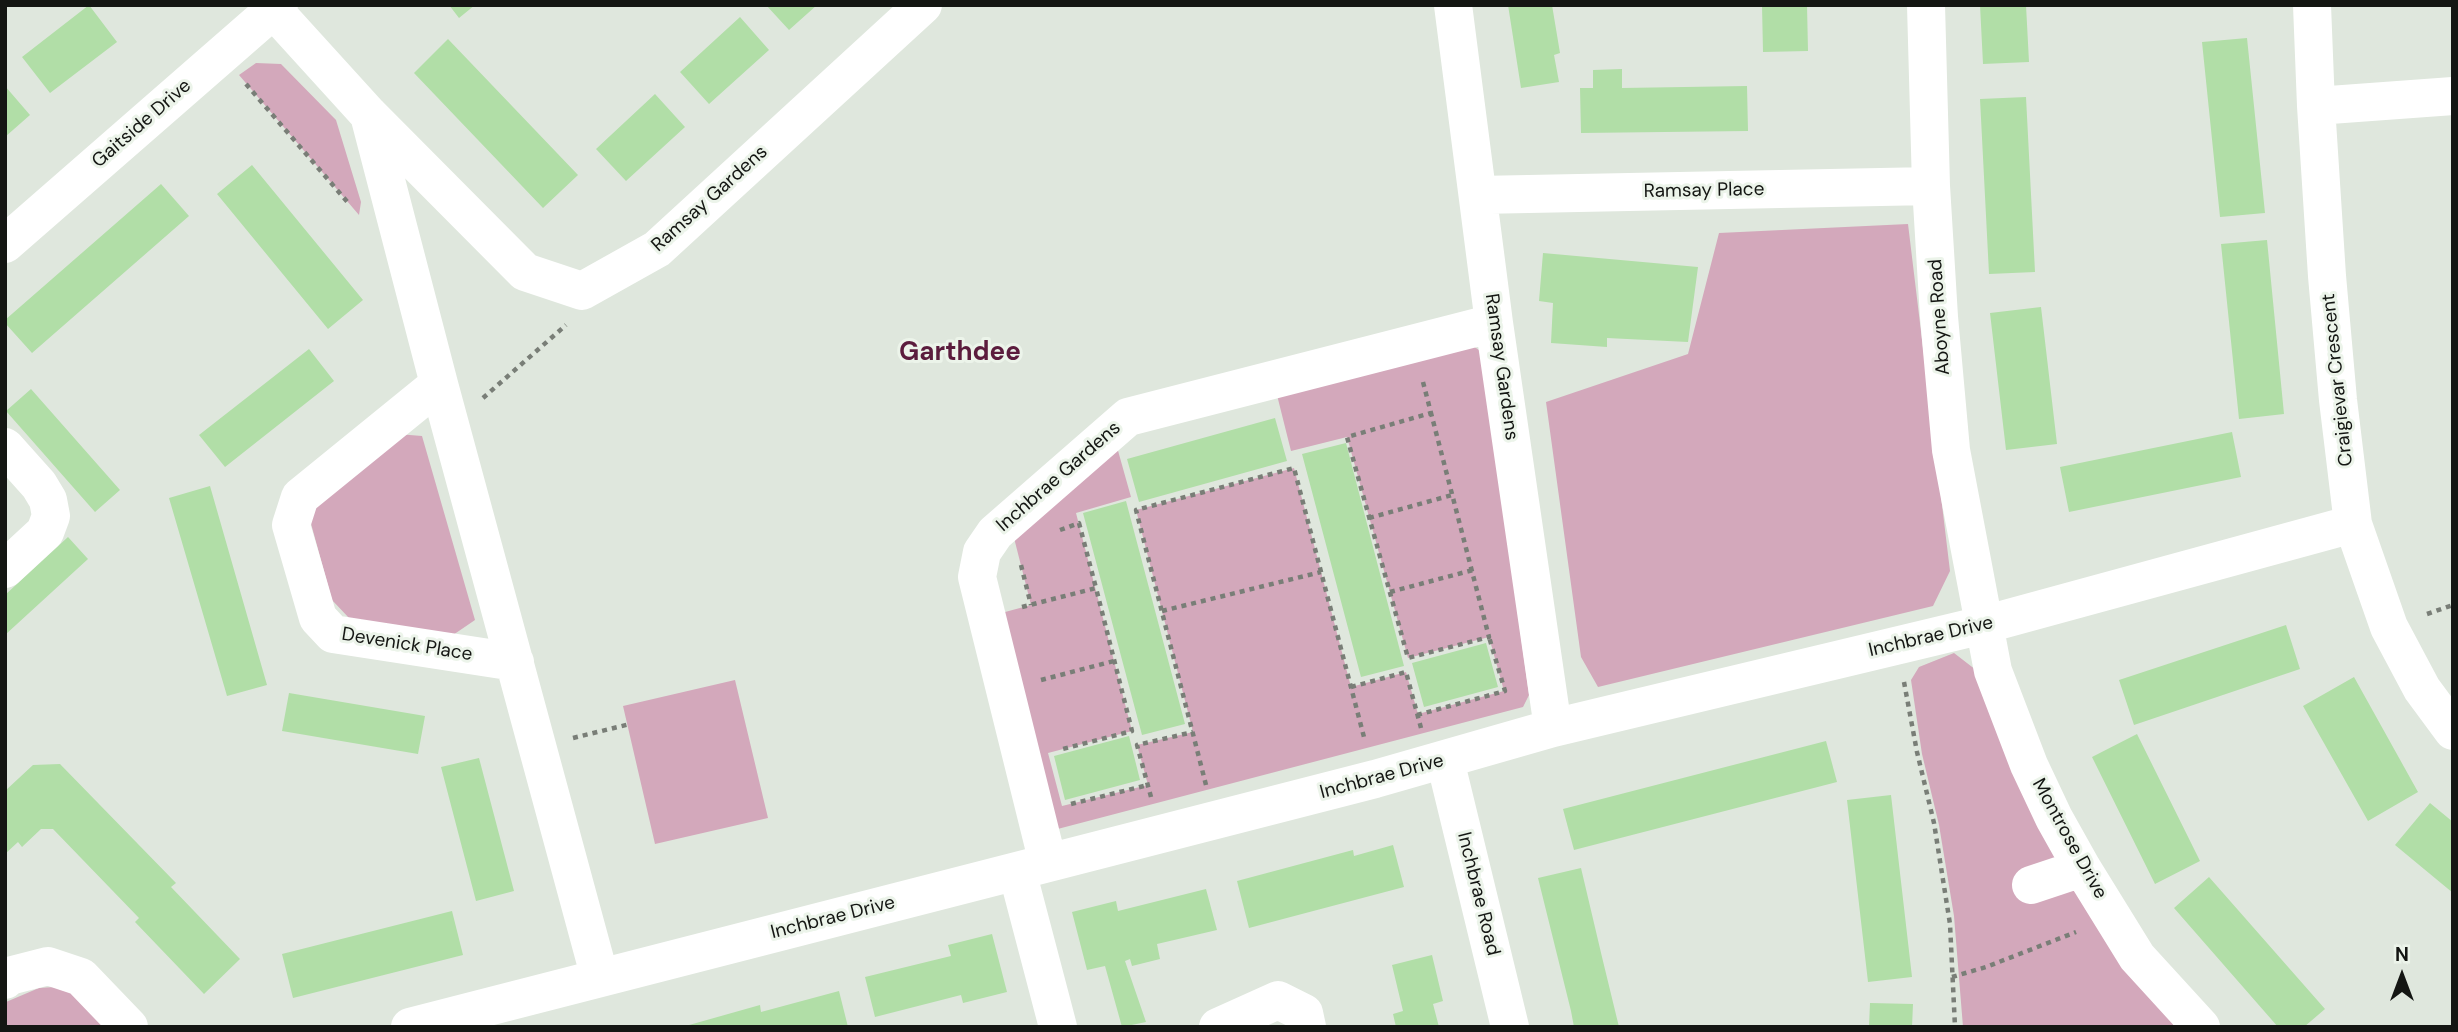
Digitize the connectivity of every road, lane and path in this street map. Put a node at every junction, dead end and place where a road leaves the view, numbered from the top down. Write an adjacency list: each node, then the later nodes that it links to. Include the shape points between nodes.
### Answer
1 (923, 5): 14 (street, Ramsay Gardens, via 657,249)
2 (1453, 5): 11 (street, Ramsay Gardens)
3 (1926, 5): 10 (street, Aboyne Road)
4 (2312, 5): 8 (street, Craigievar Crescent)
5 (274, 7): 6 (street, Gaitside Drive); 9 (street)
6 (221, 54): 12 (path, via 359,215); 13 (street, Gaitside Drive)
7 (2453, 96): 8 (street)
8 (2316, 106): 23 (street, Craigievar Crescent, via 2338,400)
9 (369, 115): 12 (street); 14 (street, via 525,272)
10 (1931, 186): 11 (street, Ramsay Place); 34 (street, Aboyne Road, via 1951,450)
11 (1478, 195): 15 (street, Ramsay Gardens)
12 (397, 218): 17 (street)
13 (5, 244)
14 (582, 290): 19 (path, via 576,316)
15 (1494, 323): 16 (street, Inchbrae Gardens); 43 (street, Ramsay Gardens)
16 (1413, 344): 18 (path); 54 (street, Inchbrae Gardens, via 1128,417 988,542 977,577)
17 (439, 384): 19 (street); 38 (street, Devenick Place, via 300,497 291,525 318,618 333,634)
18 (1431, 413): 21 (path); 22 (path, via 1347,437)
19 (451, 426): 38 (street)
20 (5, 447): 26 (street, via 39,485 51,516 44,531)
21 (1453, 495): 22 (path); 27 (path)
22 (1369, 518): 30 (path)
23 (2353, 524): 34 (street, Inchbrae Drive); 44 (street, Craigievar Crescent, via 2389,627 2422,689)
24 (1054, 532): 29 (path, via 1079,523)
25 (1020, 559): 31 (path)
26 (5, 569)
27 (1473, 570): 30 (path); 35 (path)
28 (1321, 572): 33 (path); 33 (path, via 1294,468 1136,510); 40 (path)
29 (1096, 588): 31 (path); 37 (path)
30 (1390, 592): 35 (path, via 1408,658)
31 (1031, 605): 32 (path)
32 (1012, 610)
33 (1162, 611): 45 (path)
34 (1983, 625): 36 (street, Inchbrae Drive); 55 (street, Montrose Drive, via 2011,723)
35 (1489, 636): 41 (path, via 1505,691)
36 (1889, 646): 43 (street, Inchbrae Drive); 58 (path, via 1902,671 1934,823 1951,924)
37 (1114, 661): 39 (path); 47 (path, via 1132,731)
38 (514, 662): 46 (street)
39 (1030, 682)
40 (1351, 687): 41 (path, via 1406,672); 49 (path)
41 (1417, 715): 48 (path)
42 (630, 724): 46 (path)
43 (1553, 728): 48 (street, Inchbrae Drive)
44 (2453, 731)
45 (1193, 732): 50 (path, via 1137,746); 52 (path)
46 (538, 746): 59 (street)
47 (1048, 753)
48 (1438, 762): 49 (street, Inchbrae Drive); 66 (street, Inchbrae Road)
49 (1375, 779): 52 (street, Inchbrae Drive)
50 (1148, 785): 51 (path); 53 (path)
51 (1062, 807)
52 (1216, 820): 53 (street, Inchbrae Drive)
53 (1161, 834): 54 (street, Inchbrae Drive)
54 (1032, 867): 59 (street, Inchbrae Drive); 63 (street, Inchbrae Gardens)
55 (2082, 868): 56 (street); 57 (street, Montrose Drive)
56 (2031, 885)
57 (2112, 916): 58 (path); 68 (street, Montrose Drive, via 2137,957)
58 (1952, 977): 67 (path)
59 (600, 978): 62 (street, Inchbrae Drive)
60 (5, 979): 61 (street, via 48,966 81,977)
61 (129, 1027)
62 (410, 1027)
63 (1058, 1027)
64 (1217, 1027): 65 (street, via 1278,1000 1304,1013)
65 (1307, 1027)
66 (1510, 1027)
67 (1955, 1027)
68 (2202, 1027)

